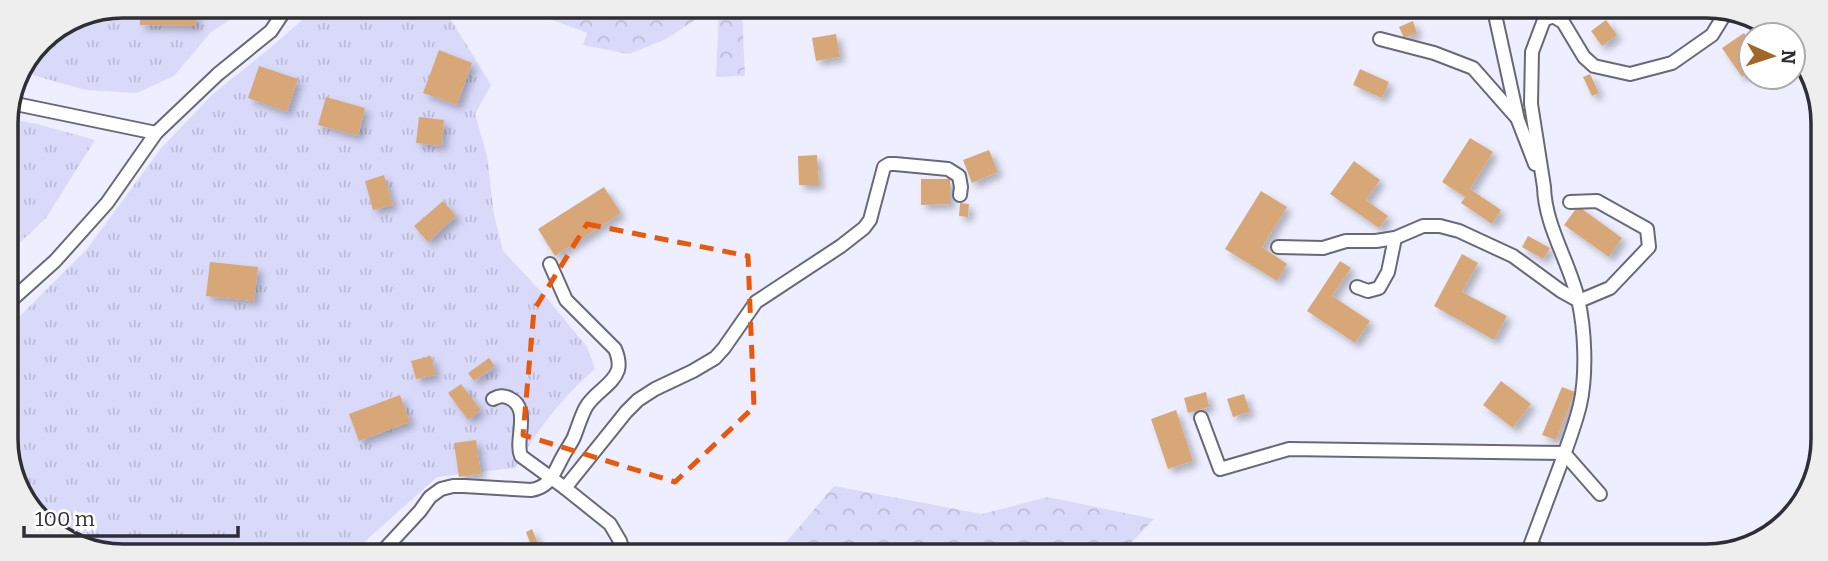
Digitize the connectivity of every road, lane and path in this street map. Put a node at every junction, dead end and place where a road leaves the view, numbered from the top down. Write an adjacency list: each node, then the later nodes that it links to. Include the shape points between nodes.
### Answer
1 (279, 18): 9 (street)
2 (1496, 18): 8 (street)
3 (1548, 18): 10 (street, via 1532,52 1531,104)
4 (1556, 18): 5 (street, via 1594,66 1630,74 1672,63 1712,35)
5 (1722, 19)
6 (1380, 39): 8 (street, via 1473,68)
7 (20, 105): 9 (street)
8 (1518, 120): 10 (street)
9 (156, 133): 17 (street, via 107,203 55,261)
10 (1544, 187): 18 (street, via 1548,216)
11 (960, 195): 23 (street, via 959,176 948,169 884,167 864,228 755,302 715,358 638,400)
12 (1570, 202): 18 (street, via 1597,201 1618,211 1647,229 1649,247 1610,288)
13 (1395, 238): 14 (street, via 1346,241 1323,248); 16 (street, via 1388,272 1379,288); 18 (street, via 1423,226 1459,231 1513,256)
14 (1278, 247)
15 (550, 264): 22 (street, via 566,300 619,357 612,382 586,407)
16 (1357, 287)
17 (18, 293)
18 (1579, 301): 21 (street, via 1581,402)
19 (493, 399): 22 (street, via 507,397 516,402 521,421 519,452)
20 (1201, 418): 21 (street, via 1220,469 1289,449)
21 (1564, 453): 24 (street); 25 (street)
22 (552, 479): 23 (street); 26 (street, via 531,490 441,489)
23 (565, 488): 27 (street, via 610,524)
24 (1600, 494)
25 (1531, 543)
26 (390, 544)
27 (621, 544)

